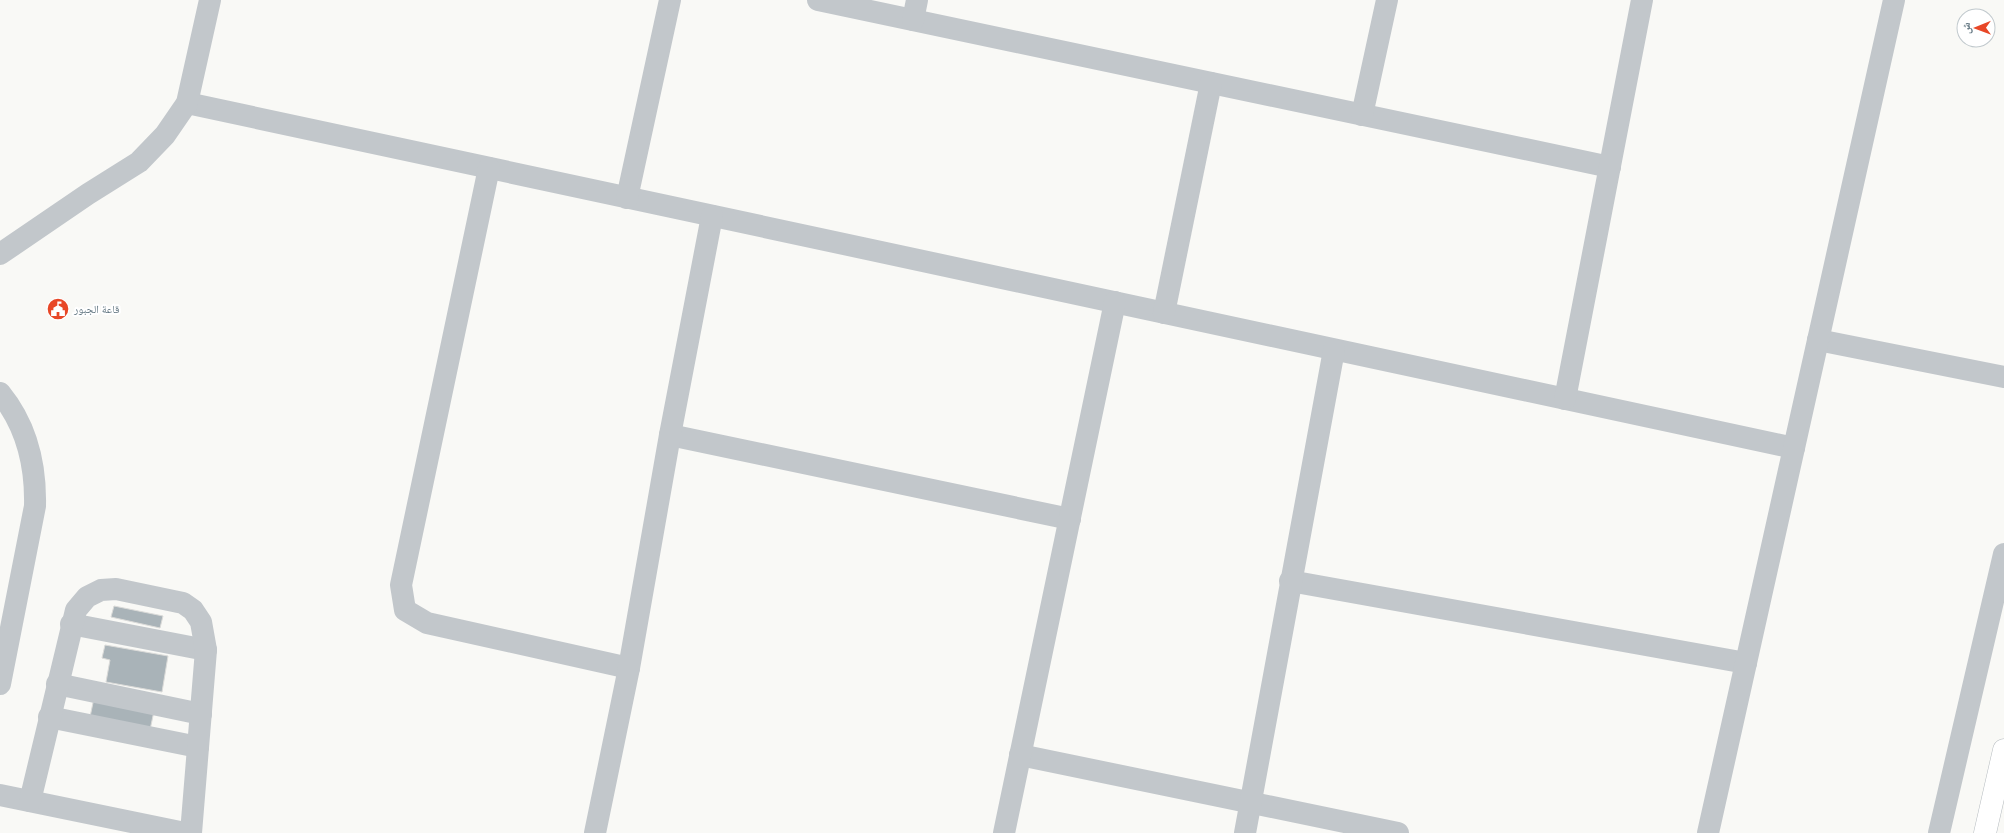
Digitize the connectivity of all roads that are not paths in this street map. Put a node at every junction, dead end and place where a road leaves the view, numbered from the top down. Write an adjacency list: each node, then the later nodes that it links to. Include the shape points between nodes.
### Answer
1 (210, 0): 9 (street)
2 (670, 0): 13 (street)
3 (818, 0): 7 (street)
4 (1387, 0): 10 (street)
5 (1642, 0): 11 (street)
6 (1894, 0): 18 (street)
7 (915, 10): 8 (street)
8 (1211, 83): 10 (street); 17 (street)
9 (187, 103): 12 (street); 15 (street, via 165,135 139,162)
10 (1362, 115): 11 (street)
11 (1610, 167): 22 (street)
12 (490, 168): 13 (street); 31 (street, via 401,585 405,610 427,623)
13 (627, 198): 14 (street)
14 (712, 216): 16 (street); 23 (street)
15 (0, 254)
16 (1115, 302): 17 (street); 25 (street)
17 (1164, 313): 19 (street)
18 (1818, 340): 20 (street); 24 (street)
19 (1334, 350): 22 (street); 27 (street)
20 (2004, 377)
21 (0, 393): 32 (street, via 10,405 27,441 36,484 35,506)
22 (1565, 399): 24 (street)
23 (670, 435): 25 (street); 31 (street)
24 (1794, 448): 30 (street)
25 (1070, 519): 38 (street)
26 (2004, 554): 49 (street)
27 (1290, 581): 30 (street); 41 (street)
28 (71, 624): 29 (street); 29 (street, via 76,610 87,598 101,590 116,589 183,603 201,622); 33 (street)
29 (206, 650): 34 (street)
30 (1746, 663): 48 (street)
31 (629, 668): 44 (street)
32 (0, 684)
33 (57, 684): 34 (street); 35 (street)
34 (201, 714): 36 (street)
35 (49, 717): 36 (street); 40 (street)
36 (198, 747): 43 (street)
37 (2004, 750): 50 (main road)
38 (1020, 756): 41 (street); 45 (street)
39 (0, 795): 40 (street)
40 (30, 800): 42 (street)
41 (1250, 804): 46 (street); 47 (street)
42 (186, 833)
43 (191, 833)
44 (595, 833)
45 (1004, 833)
46 (1244, 833)
47 (1398, 833)
48 (1708, 833)
49 (1939, 833)
50 (1985, 833)

